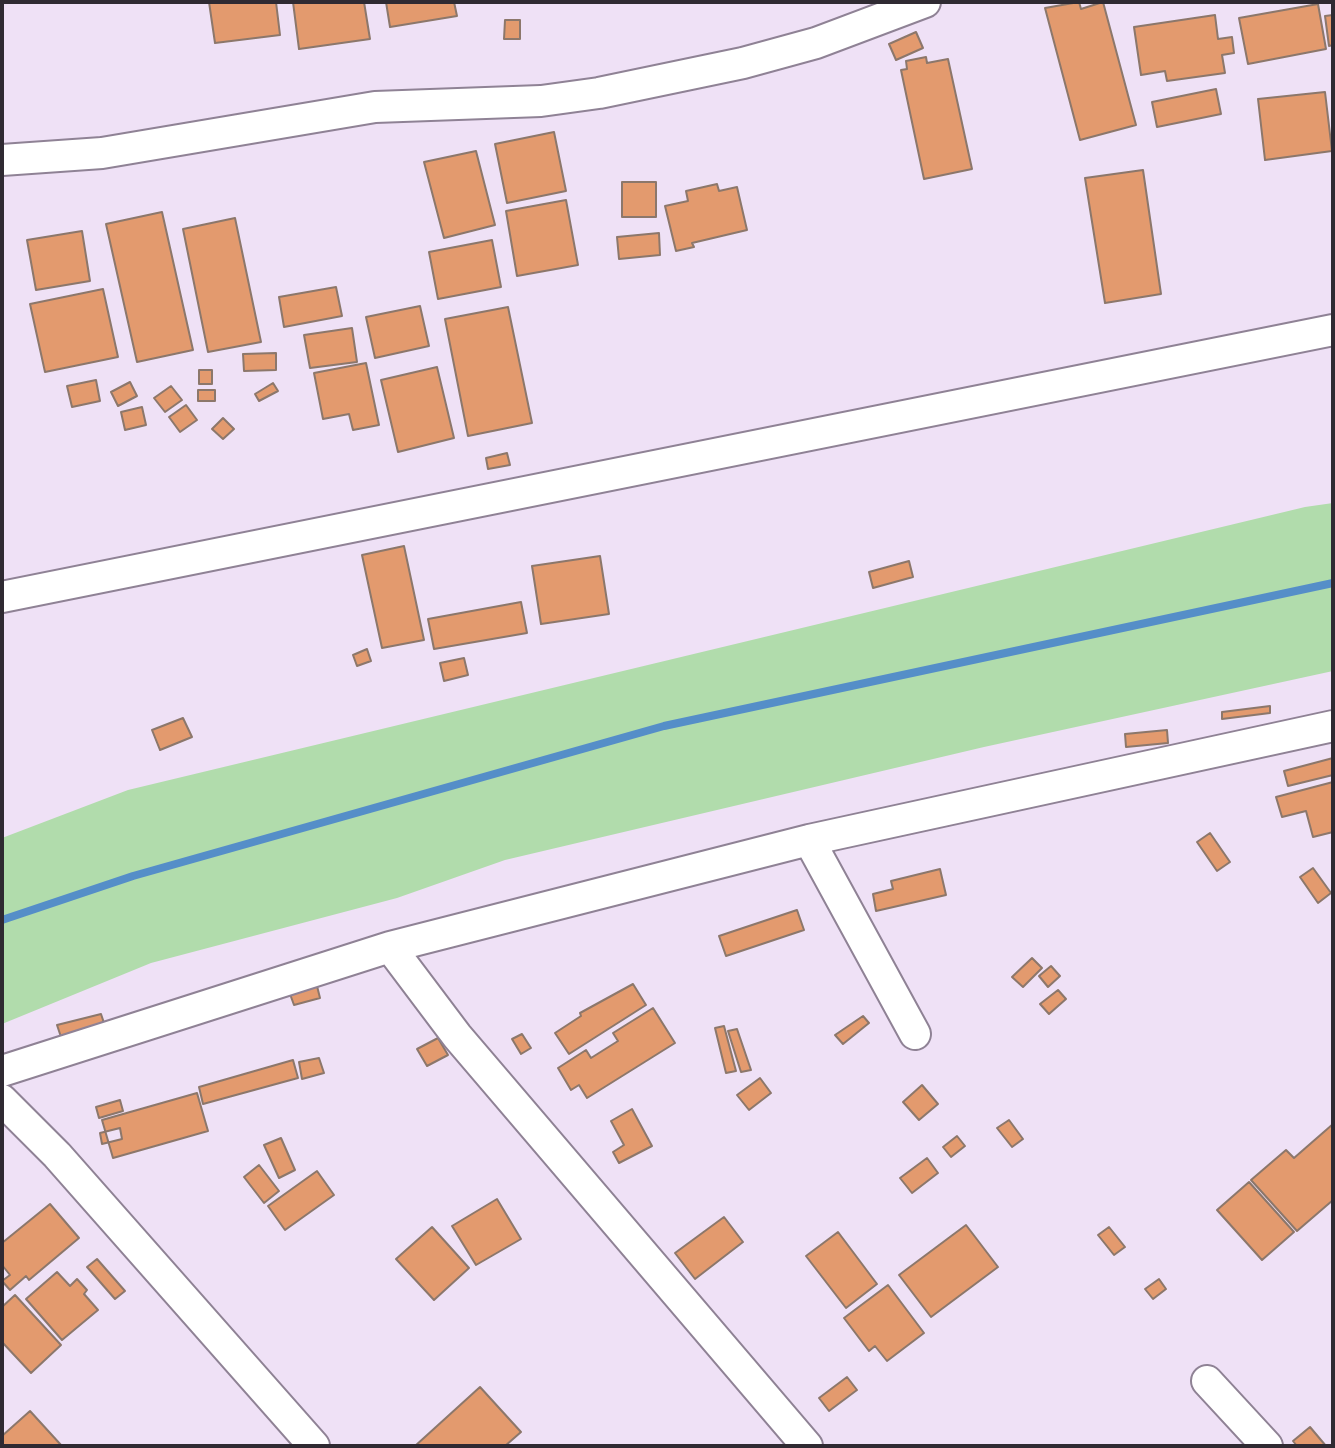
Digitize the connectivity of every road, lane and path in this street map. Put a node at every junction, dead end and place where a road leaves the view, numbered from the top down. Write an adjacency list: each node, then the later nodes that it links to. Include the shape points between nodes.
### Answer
1 (925, 2): 2 (street, via 816,43 599,93 541,101 375,107 102,153)
2 (2, 160)
3 (1333, 330): 4 (street)
4 (2, 597)
5 (1333, 726): 6 (street)
6 (809, 840): 7 (street); 8 (street)
7 (390, 947): 9 (street); 13 (street, via 457,1036)
8 (915, 1034)
9 (2, 1071)
10 (2, 1100): 12 (street, via 57,1155)
11 (1207, 1381): 14 (street)
12 (314, 1446)
13 (807, 1446)
14 (1267, 1446)

